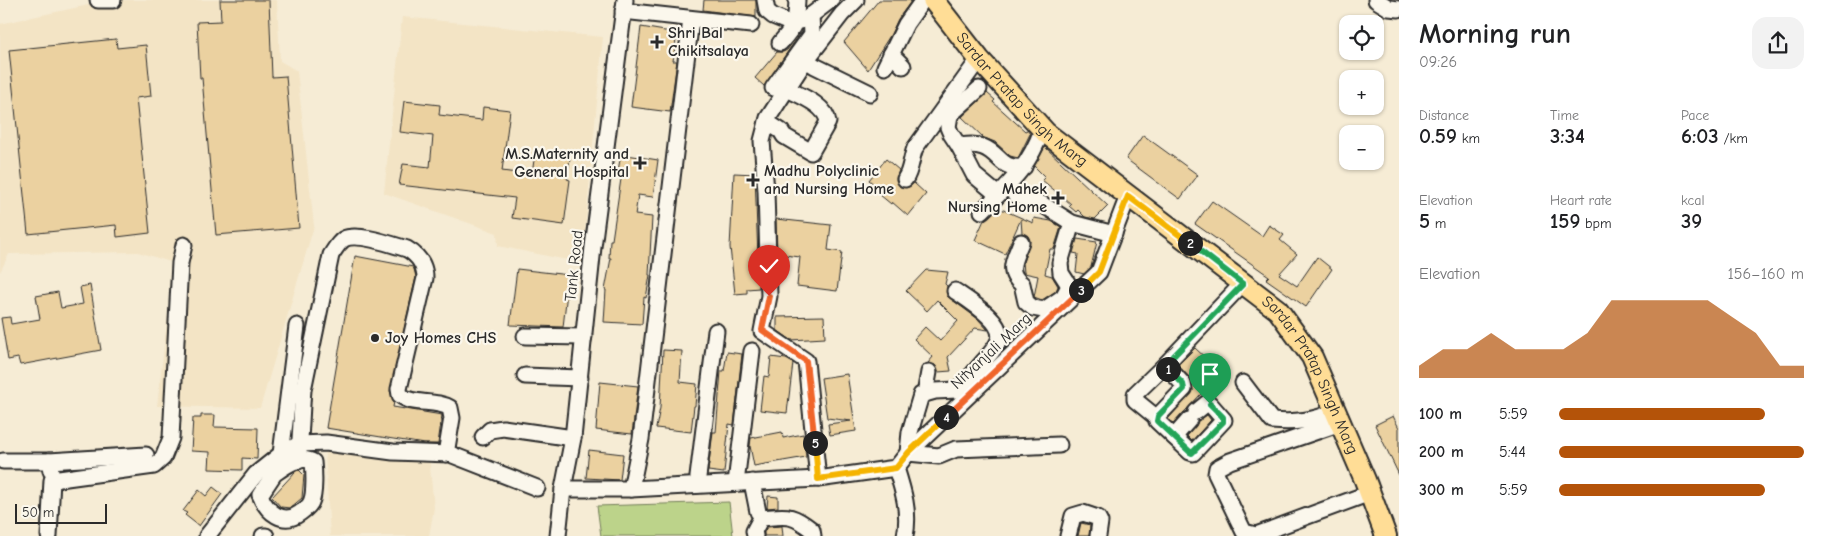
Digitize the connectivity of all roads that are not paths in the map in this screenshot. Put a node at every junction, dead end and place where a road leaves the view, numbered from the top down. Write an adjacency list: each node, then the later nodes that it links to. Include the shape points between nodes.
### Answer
1 (98, 0): 2 (street)
2 (113, 0)
3 (765, 0): 14 (street, via 767,11 773,16)
4 (797, 0): 14 (street)
5 (831, 0): 12 (street)
6 (923, 0): 19 (street, via 906,24 888,61)
7 (933, 0): 17 (main road, Sardar Pratap Singh Marg)
8 (1376, 0): 11 (street, via 1389,8)
9 (624, 5): 13 (street); 42 (street, Tank Road)
10 (855, 8): 18 (street)
11 (1399, 9)
12 (811, 15): 14 (street); 20 (street, via 812,34)
13 (691, 20): 15 (street); 74 (street, via 641,439)
14 (796, 22): 16 (street)
15 (751, 25)
16 (780, 43)
17 (979, 59): 24 (main road, Sardar Pratap Singh Marg); 27 (street, via 915,148)
18 (806, 60): 20 (street); 22 (street)
19 (903, 66)
20 (780, 88): 23 (street); 23 (street, via 823,109 828,117 817,155)
21 (979, 89): 25 (street, via 950,115 948,127)
22 (870, 93)
23 (767, 122): 67 (street, via 762,142 769,296 762,330 806,361)
24 (1042, 130): 26 (street); 30 (main road, Sardar Pratap Singh Marg)
25 (959, 146): 26 (street, via 972,144 984,147 1014,168); 28 (street, via 974,175)
26 (1024, 167): 28 (street)
27 (905, 179)
28 (998, 194): 31 (street)
29 (1015, 195): 32 (street, via 1042,204)
30 (1128, 196): 33 (street, Nityanjali Marg); 36 (main road, Sardar Pratap Singh Marg)
31 (982, 211)
32 (1072, 223): 33 (street); 37 (street, via 1060,263 1061,274)
33 (1114, 234): 37 (street, Nityanjali Marg, via 1099,272)
34 (1021, 242): 37 (street, via 1012,267 1013,275 1022,284 1026,302 1033,308 1044,310)
35 (184, 245): 68 (street, via 180,263 171,438 163,458 154,466)
36 (1243, 284): 44 (street); 51 (main road, Sardar Pratap Singh Marg, via 1282,315 1312,357)
37 (1072, 290): 60 (street, Nityanjali Marg)
38 (955, 291): 49 (street, via 991,319 1000,333 998,340 994,349 957,390)
39 (297, 326): 66 (street)
40 (716, 331): 71 (street)
41 (525, 336): 42 (street)
42 (584, 337): 47 (street, Tank Road)
43 (752, 351): 70 (street)
44 (1165, 365): 52 (street, via 1184,389); 52 (street, via 1135,394 1135,400)
45 (929, 372): 49 (street)
46 (525, 376): 47 (street)
47 (580, 378): 55 (street, Tank Road)
48 (1243, 383): 51 (street, via 1272,422 1309,421)
49 (925, 394): 60 (street, via 919,399)
50 (1305, 413): 51 (street)
51 (1336, 413): 75 (main road, Sardar Pratap Singh Marg); 75 (street, via 1230,461 1217,468 1216,474 1244,532 1256,535)
52 (1157, 418): 54 (street)
53 (484, 437): 55 (street, via 490,430 503,428)
54 (1174, 437): 54 (street, via 1192,453 1224,420 1207,403)
55 (573, 438): 73 (street, Tank Road)
56 (379, 442): 59 (street)
57 (299, 444): 59 (street, via 326,443 393,452); 59 (street, via 303,390 331,255 345,238 360,237 408,249 425,268 400,395 406,400 443,404 450,408 452,418); 64 (street); 66 (street)
58 (1059, 445): 60 (street, via 956,449 939,456)
59 (447, 451): 72 (street)
60 (908, 453): 65 (street, Nityanjali Marg)
61 (146, 456): 63 (street)
62 (3, 461): 63 (street)
63 (49, 461): 68 (street)
64 (298, 461): 66 (street); 66 (street, via 306,459 313,462 312,500 294,517 277,517 263,501)
65 (896, 468): 67 (street); 82 (street, via 906,501)
66 (269, 472): 78 (street)
67 (818, 479): 69 (street)
68 (52, 480): 77 (street)
69 (752, 482): 70 (street); 76 (street)
70 (736, 483): 71 (street)
71 (697, 485): 74 (street)
72 (538, 488)
73 (563, 489): 74 (street); 79 (street, Tank Road)
74 (631, 489)
75 (1371, 498): 85 (street); 86 (main road, Sardar Pratap Singh Marg)
76 (758, 512)
77 (49, 536)
78 (207, 536)
79 (558, 536)
80 (755, 536): 81 (street, via 754,531 761,518 785,516 798,519 812,530)
81 (813, 536)
82 (905, 536)
83 (1068, 536): 84 (street, via 1073,516 1083,513 1098,518)
84 (1098, 536)
85 (1279, 536)
86 (1386, 536)

